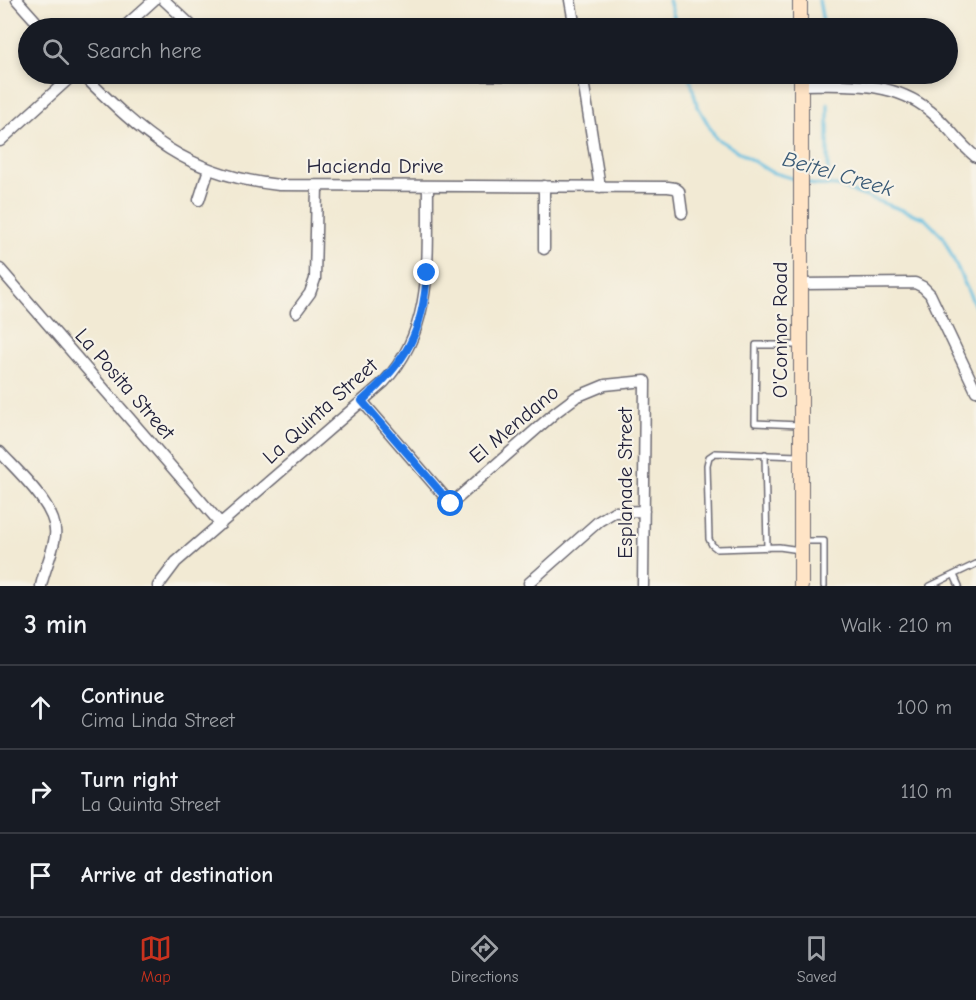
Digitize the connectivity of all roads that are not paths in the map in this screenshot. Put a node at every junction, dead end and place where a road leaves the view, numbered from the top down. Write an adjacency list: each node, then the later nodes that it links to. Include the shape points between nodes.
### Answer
1 (17, 0): 6 (street)
2 (154, 0): 7 (street)
3 (164, 0): 8 (street)
4 (570, 0): 9 (street)
5 (800, 0): 10 (main road)
6 (33, 18)
7 (134, 18)
8 (183, 18)
9 (573, 18)
10 (800, 18)
11 (63, 84): 16 (street)
12 (93, 84): 18 (street, Hacienda Drive, via 165,147)
13 (583, 84): 22 (street)
14 (801, 84): 27 (main road, O'Connor Road)
15 (849, 84): 17 (street, via 885,89 910,98 941,120)
16 (0, 141)
17 (976, 157)
18 (209, 169): 19 (street, Hacienda Drive, via 257,183); 23 (street)
19 (316, 186): 20 (street, Hacienda Drive); 28 (street, via 315,279)
20 (428, 186): 21 (street, Hacienda Drive); 32 (street, La Quinta Street, via 426,281 418,324 394,371)
21 (544, 186): 22 (street, Hacienda Drive); 25 (street)
22 (600, 187): 24 (street, Hacienda Drive, via 675,188 681,196)
23 (199, 201)
24 (682, 213)
25 (544, 249)
26 (0, 269): 38 (street, La Posita Street)
27 (801, 284): 29 (main road, O'Connor Road); 31 (street, via 915,283 923,287 930,294)
28 (296, 312)
29 (801, 345): 33 (main road, O'Connor Road); 33 (lane, via 756,345 755,423)
30 (645, 381): 32 (street, El Mendano, via 605,385 576,397 451,504); 37 (street, Esplanade Street)
31 (976, 391)
32 (362, 401): 38 (street, La Quinta Street)
33 (801, 424): 36 (main road, O'Connor Road)
34 (0, 452): 44 (street, via 53,518 55,539)
35 (765, 454): 36 (lane); 40 (lane); 40 (lane, via 715,453 709,457 707,508 709,539 717,549)
36 (801, 456): 39 (main road, O'Connor Road)
37 (644, 511): 43 (street, via 614,512); 46 (street, Esplanade Street)
38 (221, 524): 45 (street, La Quinta Street, via 176,562)
39 (801, 545): 40 (lane); 47 (main road, O'Connor Road); 48 (lane, via 824,541)
40 (767, 548)
41 (976, 564): 42 (lane)
42 (954, 575): 49 (lane); 50 (lane)
43 (529, 583)
44 (41, 586)
45 (158, 586)
46 (644, 586)
47 (801, 586)
48 (824, 586)
49 (930, 586)
50 (959, 586)

